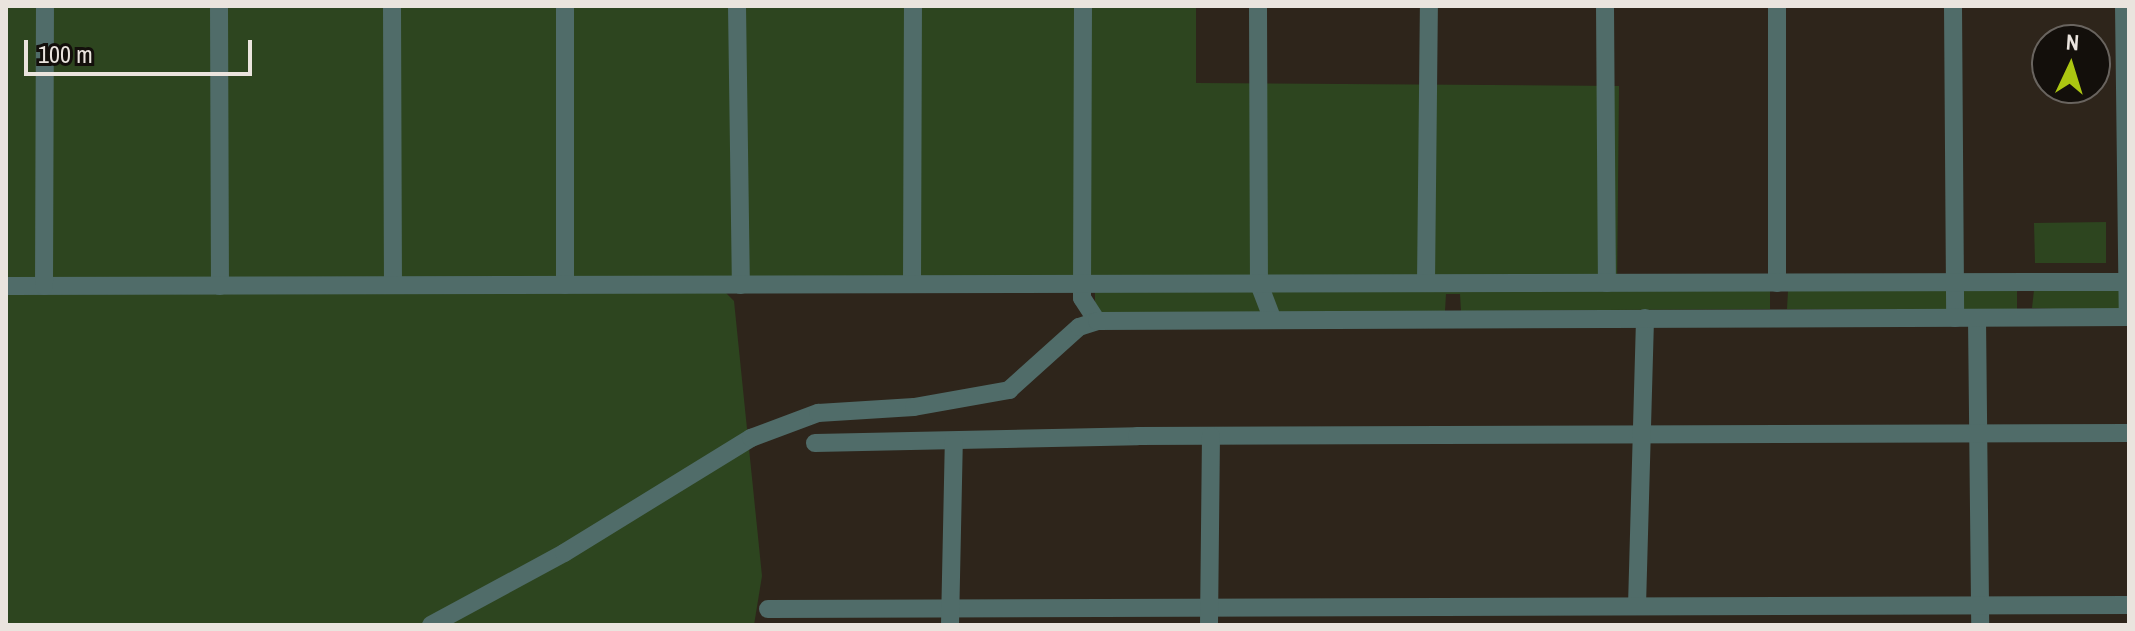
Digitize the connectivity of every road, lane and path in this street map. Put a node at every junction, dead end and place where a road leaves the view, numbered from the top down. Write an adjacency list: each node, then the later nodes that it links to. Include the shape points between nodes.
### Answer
1 (45, 6): 27 (street)
2 (219, 6): 28 (street)
3 (392, 6): 23 (street)
4 (565, 6): 24 (street)
5 (737, 6): 25 (street)
6 (913, 6): 20 (street)
7 (1083, 6): 21 (street)
8 (1258, 6): 22 (street)
9 (1429, 6): 17 (street)
10 (1605, 6): 18 (street)
11 (1777, 6): 19 (street)
12 (1953, 6): 14 (street)
13 (2124, 6): 15 (street)
14 (1951, 282): 15 (street); 19 (street); 33 (street)
15 (2127, 282): 29 (street)
16 (1362, 283): 17 (street); 22 (street); 31 (street)
17 (1426, 283): 18 (street)
18 (1607, 283): 19 (street)
19 (1777, 283)
20 (912, 284): 21 (street); 25 (street)
21 (1085, 284): 22 (street); 35 (street, via 1085,308)
22 (1259, 284): 30 (street)
23 (393, 285): 24 (street); 28 (street)
24 (565, 285): 25 (street)
25 (741, 285)
26 (6, 286): 27 (street)
27 (44, 286): 28 (street)
28 (220, 286)
29 (2129, 317): 34 (street)
30 (1272, 318): 31 (street); 35 (street)
31 (1370, 318): 32 (street)
32 (1645, 318): 33 (street); 38 (street)
33 (1955, 318): 34 (street)
34 (1977, 318): 37 (street)
35 (1097, 321): 48 (street, via 1079,327 1009,390 914,407 818,413 751,438 564,553)
36 (2129, 433): 37 (street)
37 (1979, 434): 38 (street); 42 (street)
38 (1645, 435): 39 (street); 44 (street)
39 (1211, 436): 40 (street); 46 (street)
40 (954, 441): 41 (street); 47 (street)
41 (815, 443)
42 (1980, 605): 43 (street); 44 (street); 49 (street)
43 (2129, 605)
44 (1637, 606): 46 (street)
45 (768, 609): 47 (street)
46 (1209, 616): 47 (street)
47 (950, 618)
48 (431, 625)
49 (1980, 625)

